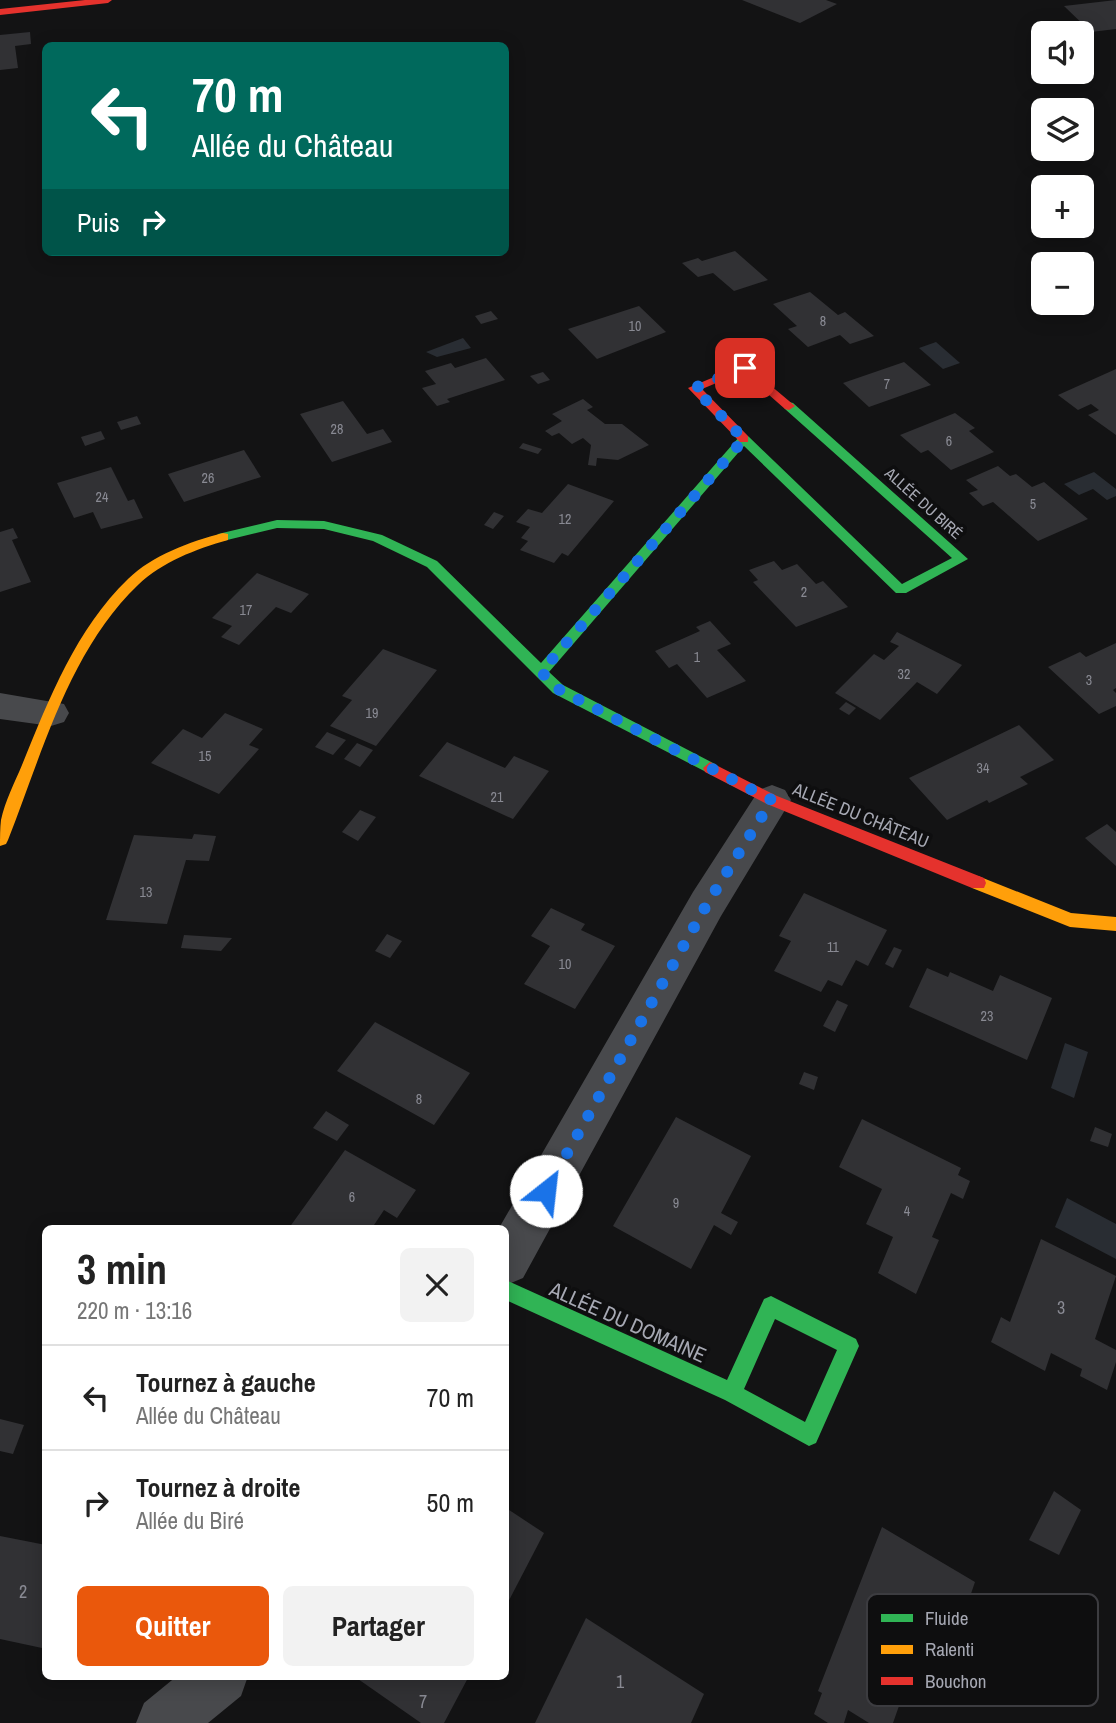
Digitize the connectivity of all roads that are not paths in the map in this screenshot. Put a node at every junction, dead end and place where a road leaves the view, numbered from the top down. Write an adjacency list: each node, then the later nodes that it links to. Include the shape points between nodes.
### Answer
1 (108, 0): 2 (street)
2 (0, 12)
3 (744, 439): 3 (street, ALLÉE DU BIRÉ, via 901,590 961,559 745,368 694,388); 4 (street)
4 (541, 672): 6 (street, ALLÉE DU CHÂTEAU, via 432,564 377,538 324,525 277,524 178,552 134,581 101,621); 7 (street, ALLÉE DU CHÂTEAU, via 558,689)
5 (0, 706): 6 (street)
6 (51, 713): 8 (street, ALLÉE DU CHÂTEAU)
7 (772, 800): 9 (street, ALLÉE DU CHÂTEAU, via 1070,920); 10 (street, via 707,904)
8 (0, 840)
9 (1116, 924)
10 (509, 1257)
11 (509, 1291): 12 (street, ALLÉE DU DOMAINE)
12 (732, 1393): 12 (street, ALLÉE DU DOMAINE, via 810,1436 849,1346 771,1306)
13 (215, 1680): 14 (street)
14 (164, 1723)

